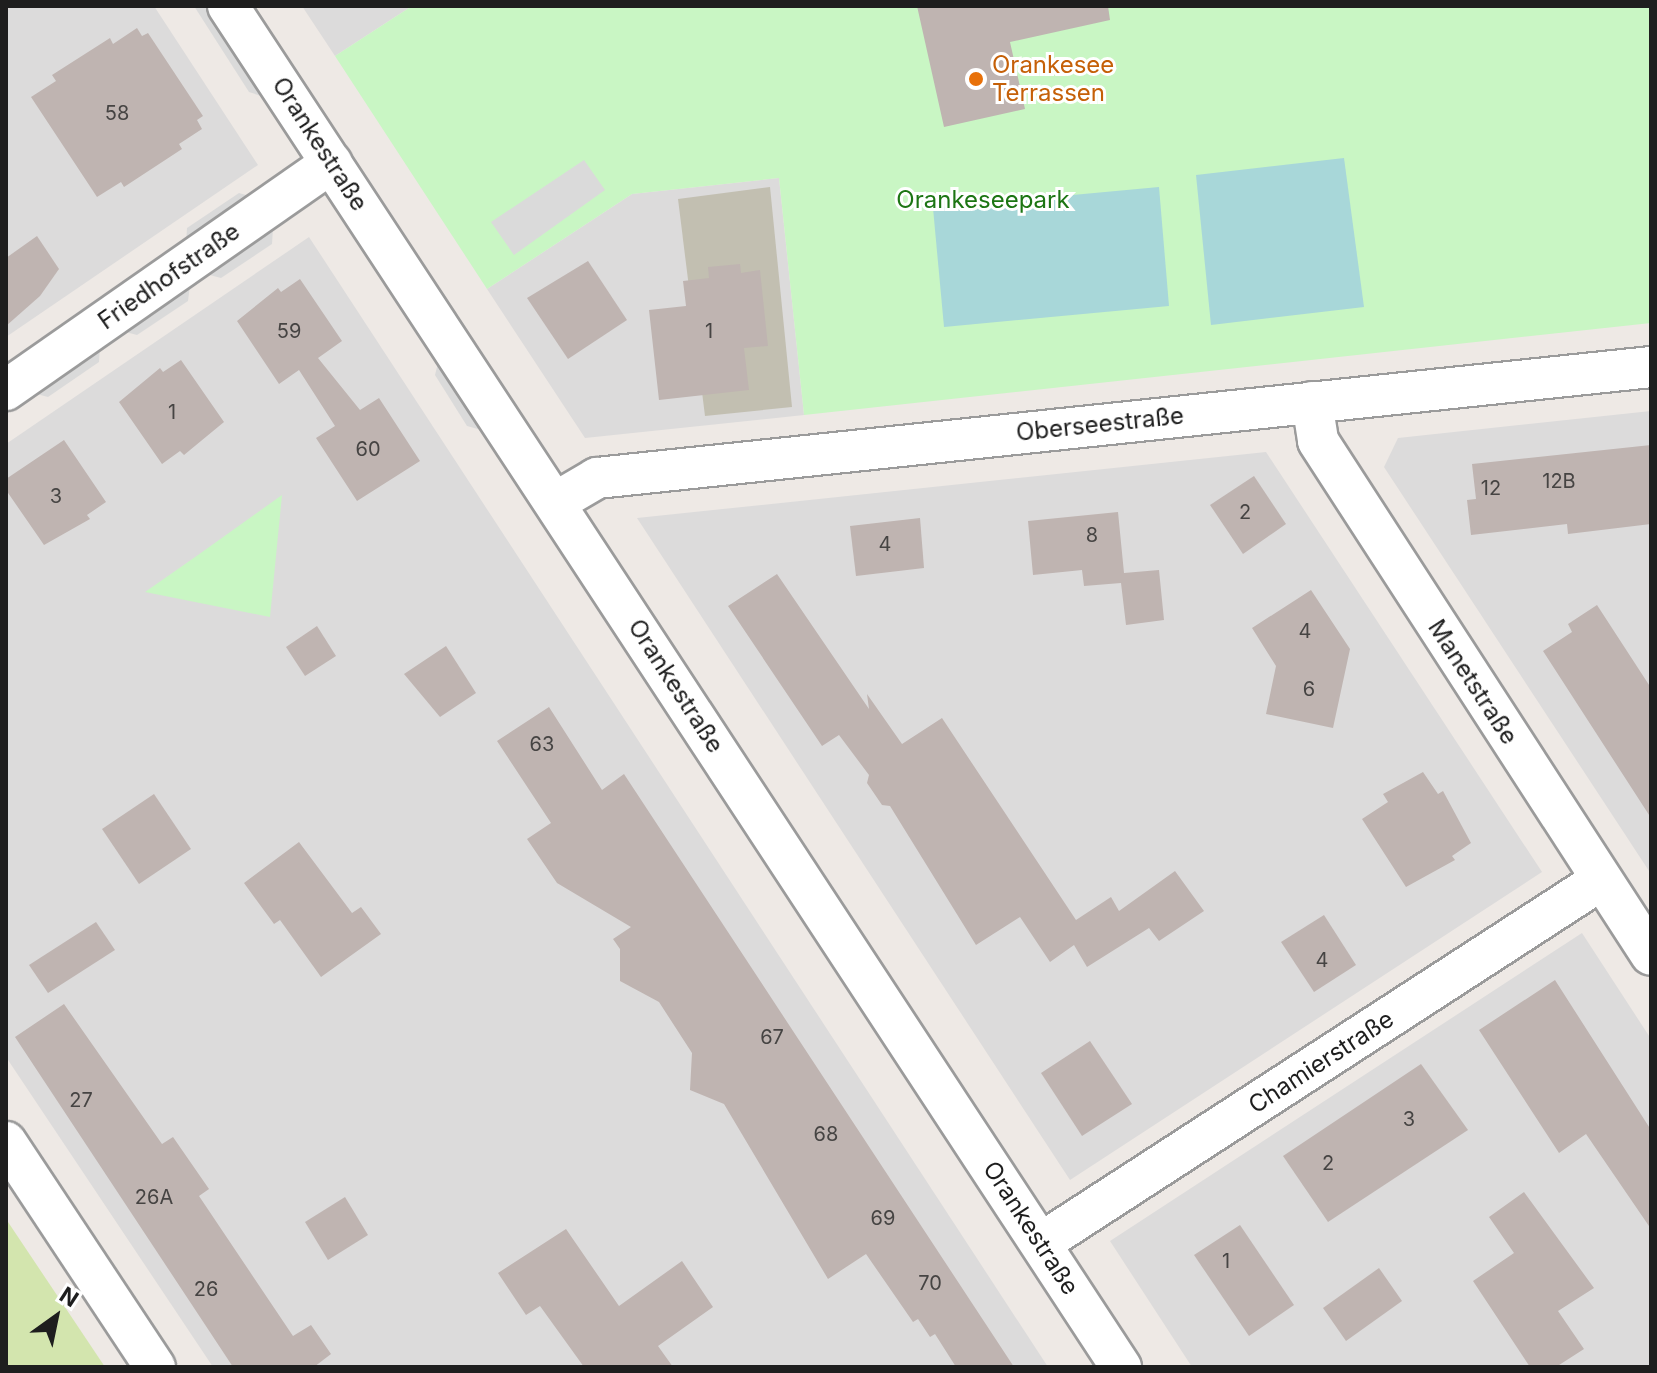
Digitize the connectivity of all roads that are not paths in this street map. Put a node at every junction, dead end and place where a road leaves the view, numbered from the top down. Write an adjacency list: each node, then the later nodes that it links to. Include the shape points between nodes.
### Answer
1 (228, 6): 2 (street, Orankestraße)
2 (332, 163): 4 (street, Friedhofstraße); 6 (street, Orankestraße)
3 (1651, 367): 5 (street, Oberseestraße)
4 (6, 390)
5 (1312, 402): 6 (street, Oberseestraße, via 597,478); 7 (street, Manetstraße, via 1318,441)
6 (556, 502): 10 (street, Orankestraße)
7 (1601, 880): 8 (street, Manetstraße); 10 (street, Chamierstraße)
8 (1651, 955)
9 (6, 1142): 11 (street)
10 (1041, 1243): 12 (street, Orankestraße)
11 (155, 1367)
12 (1121, 1367)

